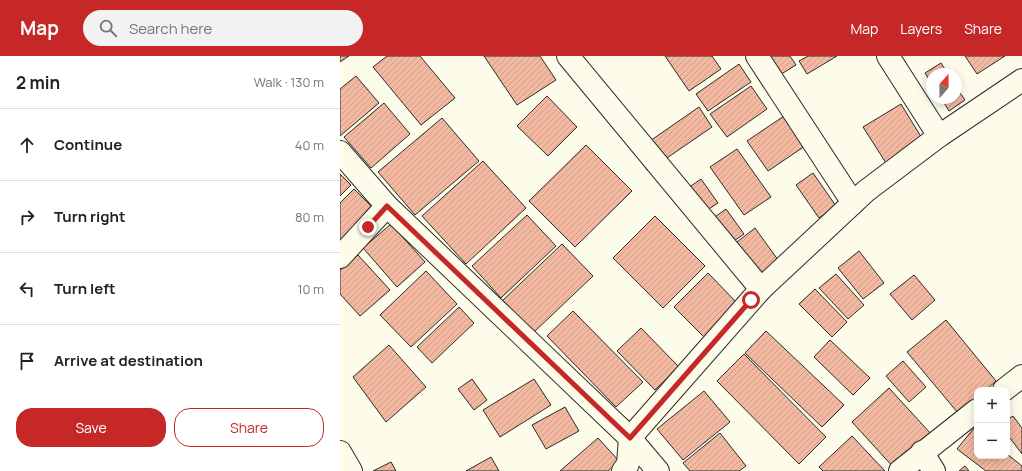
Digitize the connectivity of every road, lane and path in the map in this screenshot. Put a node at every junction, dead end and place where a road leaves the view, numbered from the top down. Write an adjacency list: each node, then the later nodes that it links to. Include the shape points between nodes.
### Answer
1 (757, 56): 7 (street)
2 (888, 56): 5 (street)
3 (575, 58): 10 (street)
4 (1022, 80): 5 (street)
5 (939, 136): 7 (street)
6 (340, 152): 8 (street)
7 (853, 203): 10 (street)
8 (387, 206): 9 (street); 14 (street)
9 (340, 258)
10 (761, 289): 14 (street)
11 (1022, 376): 12 (street)
12 (1008, 387)
13 (974, 412): 16 (street)
14 (630, 438): 18 (street, via 628,464); 19 (street)
15 (340, 452): 17 (street)
16 (922, 452): 20 (street); 21 (street)
17 (352, 471)
18 (623, 471)
19 (658, 471)
20 (900, 471)
21 (934, 471)

